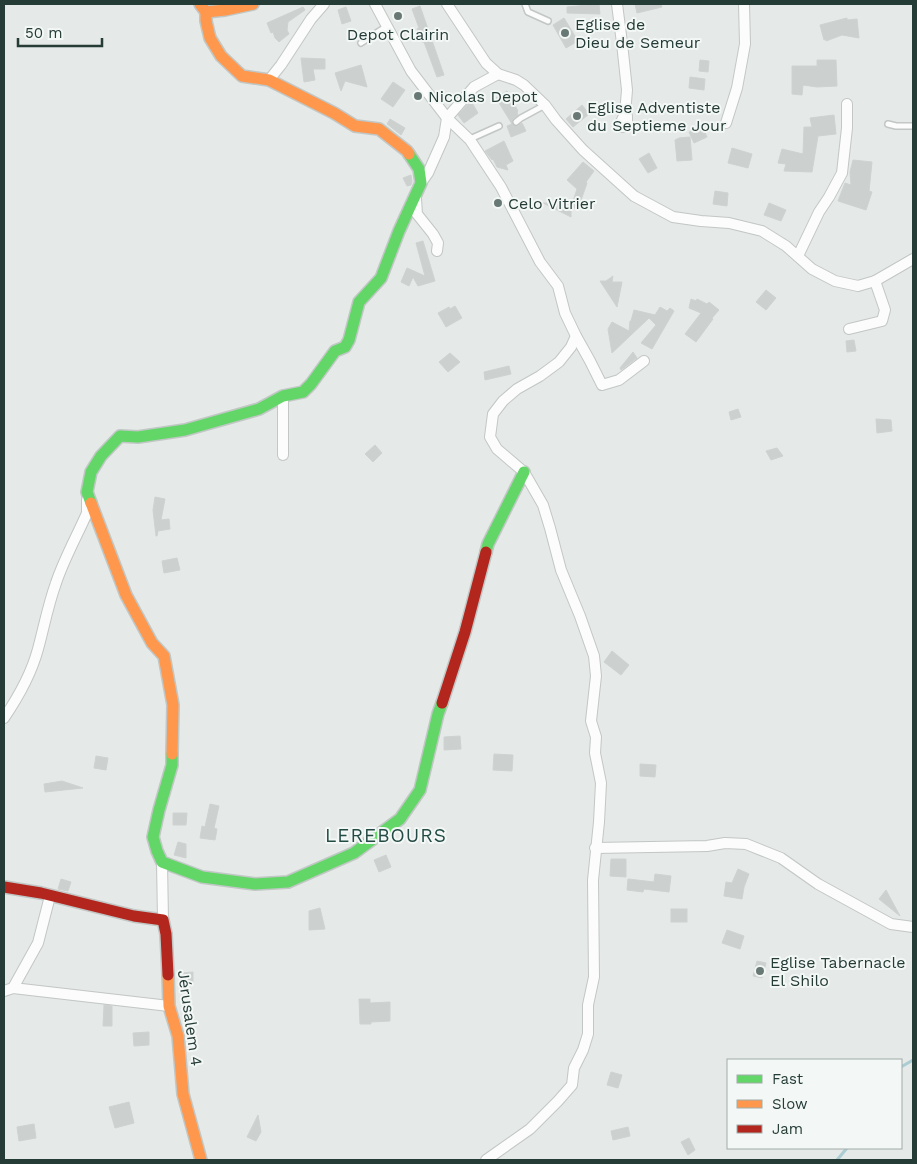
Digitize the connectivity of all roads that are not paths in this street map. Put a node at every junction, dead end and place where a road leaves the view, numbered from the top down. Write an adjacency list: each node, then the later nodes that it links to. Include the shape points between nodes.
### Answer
1 (247, 4): 8 (street, via 225,10)
2 (324, 4): 13 (street, via 310,19)
3 (375, 4): 10 (street)
4 (447, 4): 12 (street, via 486,62)
5 (525, 4): 9 (lane, via 528,12)
6 (617, 4): 16 (street, via 627,90 622,127 627,126)
7 (744, 4): 19 (street, via 745,44 737,88)
8 (203, 8): 13 (street, via 210,38 221,56 242,76)
9 (548, 22)
10 (387, 26): 11 (lane); 17 (street, via 411,71)
11 (361, 43)
12 (498, 74): 15 (street, via 524,85); 17 (street, via 474,87)
13 (269, 80): 24 (street, via 355,126 379,129 407,152 419,169)
14 (847, 104): 27 (street, via 842,173)
15 (545, 105): 18 (lane); 27 (street, via 583,150 634,196 673,217 729,223 762,231)
16 (627, 116)
17 (447, 118): 23 (street); 24 (street, via 444,137)
18 (516, 122)
19 (726, 123)
20 (888, 124): 22 (lane)
21 (499, 126): 23 (lane)
22 (913, 126)
23 (470, 140): 31 (street, via 501,187 540,262 558,286 565,313)
24 (421, 183): 25 (street)
25 (416, 196): 26 (street, via 416,214 433,234); 33 (street, via 381,278 359,302 346,347 335,350 303,392)
26 (438, 251)
27 (798, 256): 29 (street, via 812,269 835,281 858,286)
28 (913, 259): 29 (street)
29 (875, 281): 30 (street, via 885,310 882,321)
30 (849, 329)
31 (576, 336): 32 (street, via 602,385 619,380); 35 (street, via 559,362 503,401 493,414 490,436 497,448)
32 (644, 361)
33 (282, 396): 34 (street); 36 (street, via 259,409 185,430 138,437 120,436 91,472)
34 (283, 455)
35 (524, 472): 38 (street, via 542,505 561,570 594,656 596,676 591,721 601,783); 39 (street, via 488,544 465,632 438,714 420,790 400,819 354,852 288,882 254,884 202,877)
36 (87, 492): 37 (street, via 87,513 56,582 34,664); 39 (street, via 126,595 152,643 164,656 167,668 173,705 172,765 153,837)
37 (4, 718)
38 (595, 848): 43 (street, via 746,844 782,858 818,884 891,924); 47 (street, via 594,977 588,1005 588,1034 574,1068 572,1085 530,1129)
39 (162, 862): 42 (street)
40 (4, 887): 41 (street)
41 (50, 896): 42 (street); 44 (street, via 38,943)
42 (163, 920): 45 (street, Jérusalem 4)
43 (913, 927)
44 (9, 990): 45 (street)
45 (169, 1006): 46 (street, Jérusalem 4, via 178,1036 184,1094)
46 (201, 1160)
47 (486, 1160)

